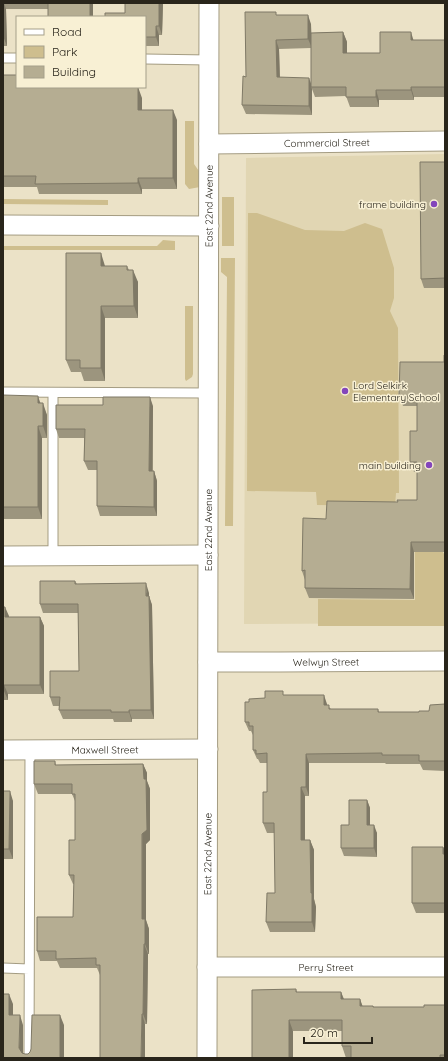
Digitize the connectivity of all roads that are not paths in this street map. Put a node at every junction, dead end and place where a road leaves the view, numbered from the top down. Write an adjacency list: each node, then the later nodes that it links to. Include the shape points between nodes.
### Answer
1 (209, 3): 5 (street, East 22nd Avenue)
2 (3, 58): 3 (lane)
3 (16, 58)
4 (146, 59): 5 (lane)
5 (209, 60): 7 (street, East 22nd Avenue)
6 (445, 141): 7 (street, Commercial Street)
7 (209, 144): 9 (street, East 22nd Avenue)
8 (3, 225): 9 (street)
9 (209, 226): 12 (street, East 22nd Avenue)
10 (3, 392): 11 (lane)
11 (53, 393): 12 (lane); 15 (lane)
12 (208, 393): 13 (street, East 22nd Avenue)
13 (208, 555): 15 (street); 17 (street, East 22nd Avenue)
14 (3, 556): 15 (street)
15 (53, 556)
16 (445, 660): 17 (street, Welwyn Street)
17 (208, 662): 18 (street, East 22nd Avenue)
18 (208, 749): 20 (street, Maxwell Street); 21 (street, East 22nd Avenue)
19 (3, 750): 20 (street, Maxwell Street)
20 (30, 750): 24 (lane)
21 (207, 967): 22 (street, Perry Street); 26 (street, East 22nd Avenue)
22 (445, 967)
23 (3, 968): 24 (lane)
24 (29, 968): 25 (lane)
25 (29, 1058)
26 (207, 1058)

